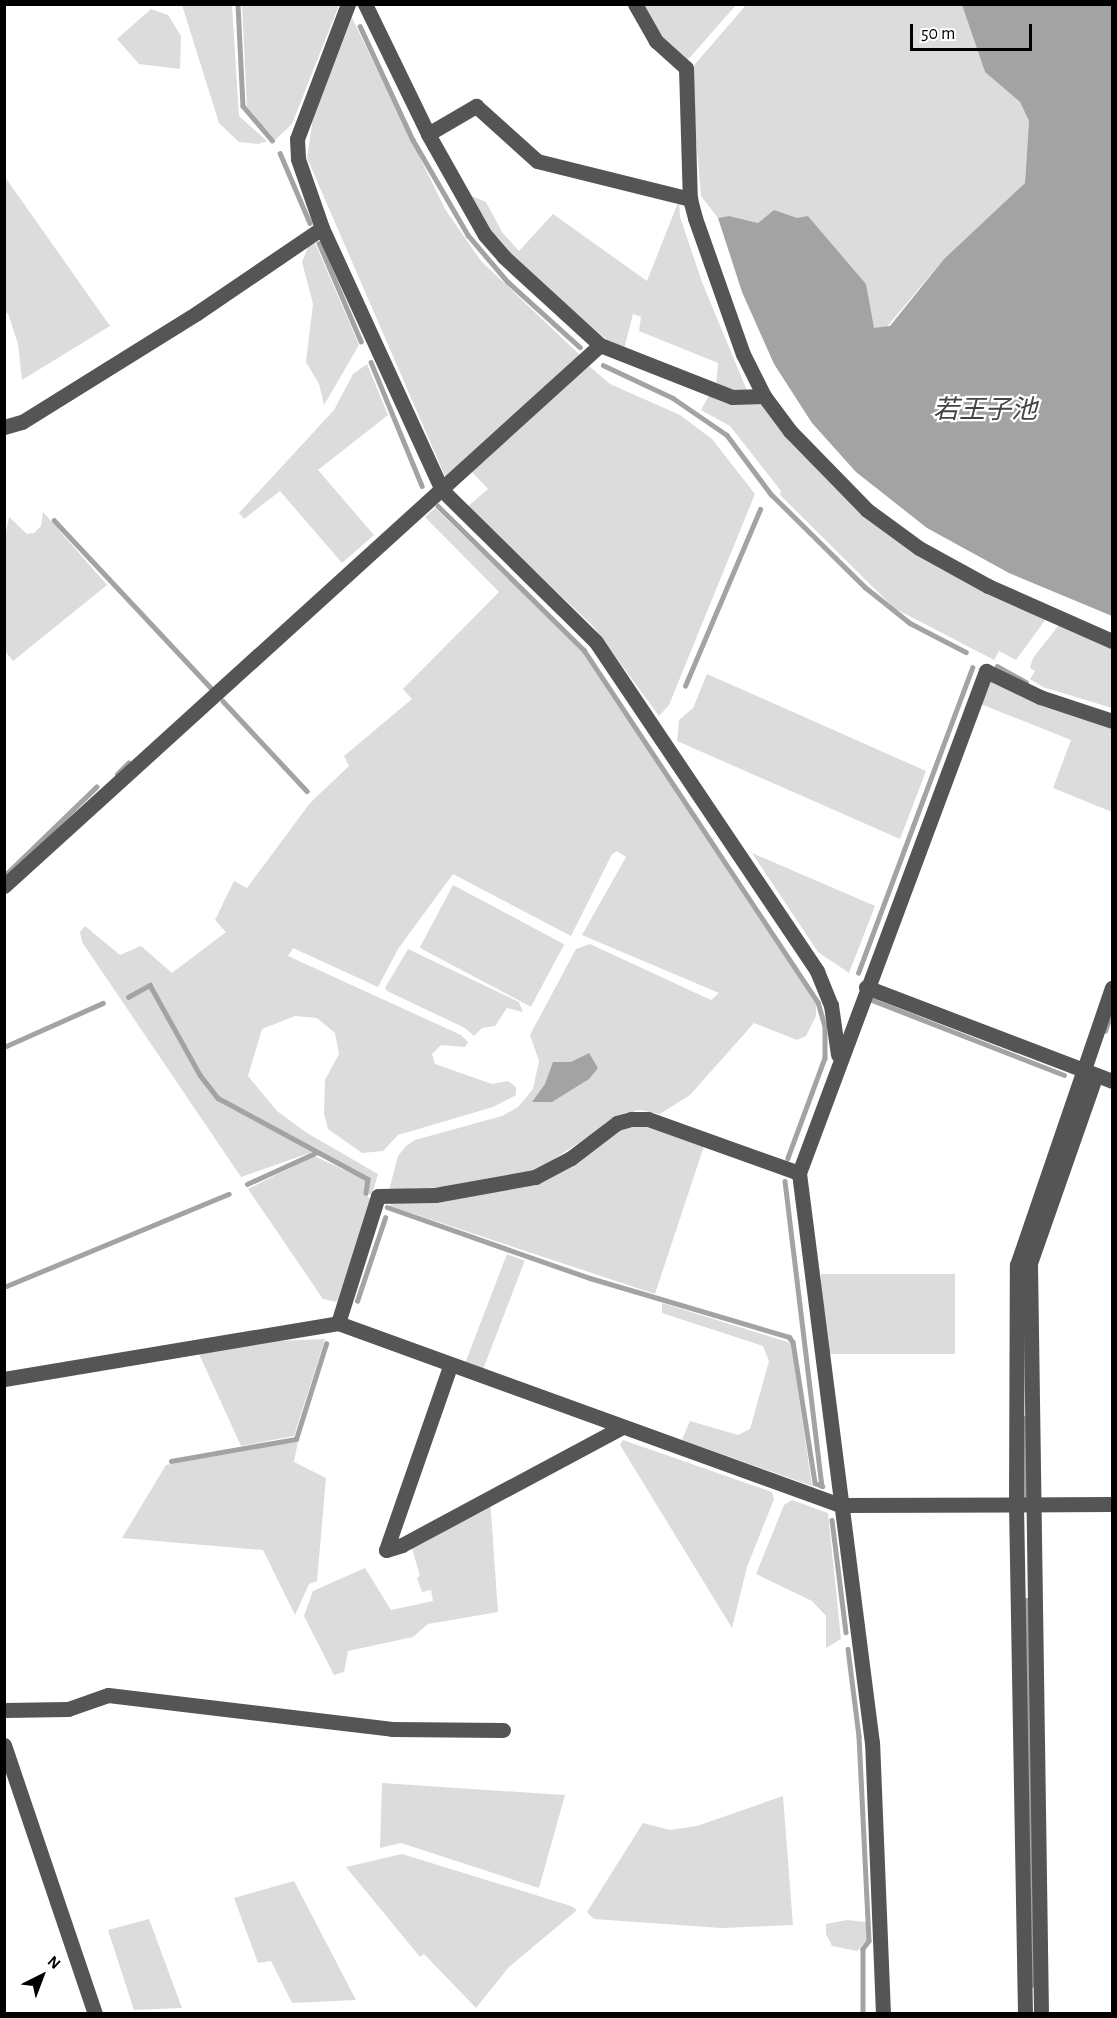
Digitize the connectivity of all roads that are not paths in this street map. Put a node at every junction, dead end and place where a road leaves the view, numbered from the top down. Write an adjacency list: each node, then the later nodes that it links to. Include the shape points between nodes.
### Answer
1 (348, 4): 6 (street, via 297,139 298,159)
2 (365, 4): 4 (street)
3 (635, 4): 5 (street, via 656,41 686,68)
4 (428, 134): 5 (street, via 476,106 537,161); 7 (street, via 485,235)
5 (690, 199): 8 (street, via 715,283)
6 (322, 228): 9 (street, via 22,422); 10 (street)
7 (600, 345): 8 (street, via 732,397); 10 (street)
8 (764, 396): 11 (street, via 828,473 867,510 918,548 988,586)
9 (4, 427)
10 (442, 490): 13 (street); 16 (street, via 596,642 817,971 831,1005)
11 (1113, 641)
12 (1113, 721): 14 (street, via 1040,697 986,671)
13 (4, 886)
14 (866, 987): 16 (street); 17 (street)
15 (1113, 987): 17 (street)
16 (838, 1058): 19 (street)
17 (1089, 1072): 18 (street); 26 (street, via 1017,1265); 27 (street, via 1030,1263)
18 (1113, 1081)
19 (799, 1173): 20 (street, via 648,1119 632,1119 617,1124 572,1158 535,1177 435,1195 378,1196); 25 (street)
20 (338, 1323): 21 (street); 22 (street)
21 (450, 1366): 23 (street); 23 (street, via 386,1550)
22 (4, 1379)
23 (620, 1428): 25 (street)
24 (1113, 1504): 27 (street)
25 (840, 1505): 26 (street); 32 (street, via 872,1743)
26 (1016, 1505): 27 (street); 33 (street)
27 (1034, 1505): 34 (street)
28 (4, 1710): 29 (street, via 68,1708 108,1695 392,1729)
29 (503, 1730)
30 (4, 1745): 31 (street)
31 (96, 2013)
32 (883, 2013)
33 (1025, 2013)
34 (1041, 2013)

